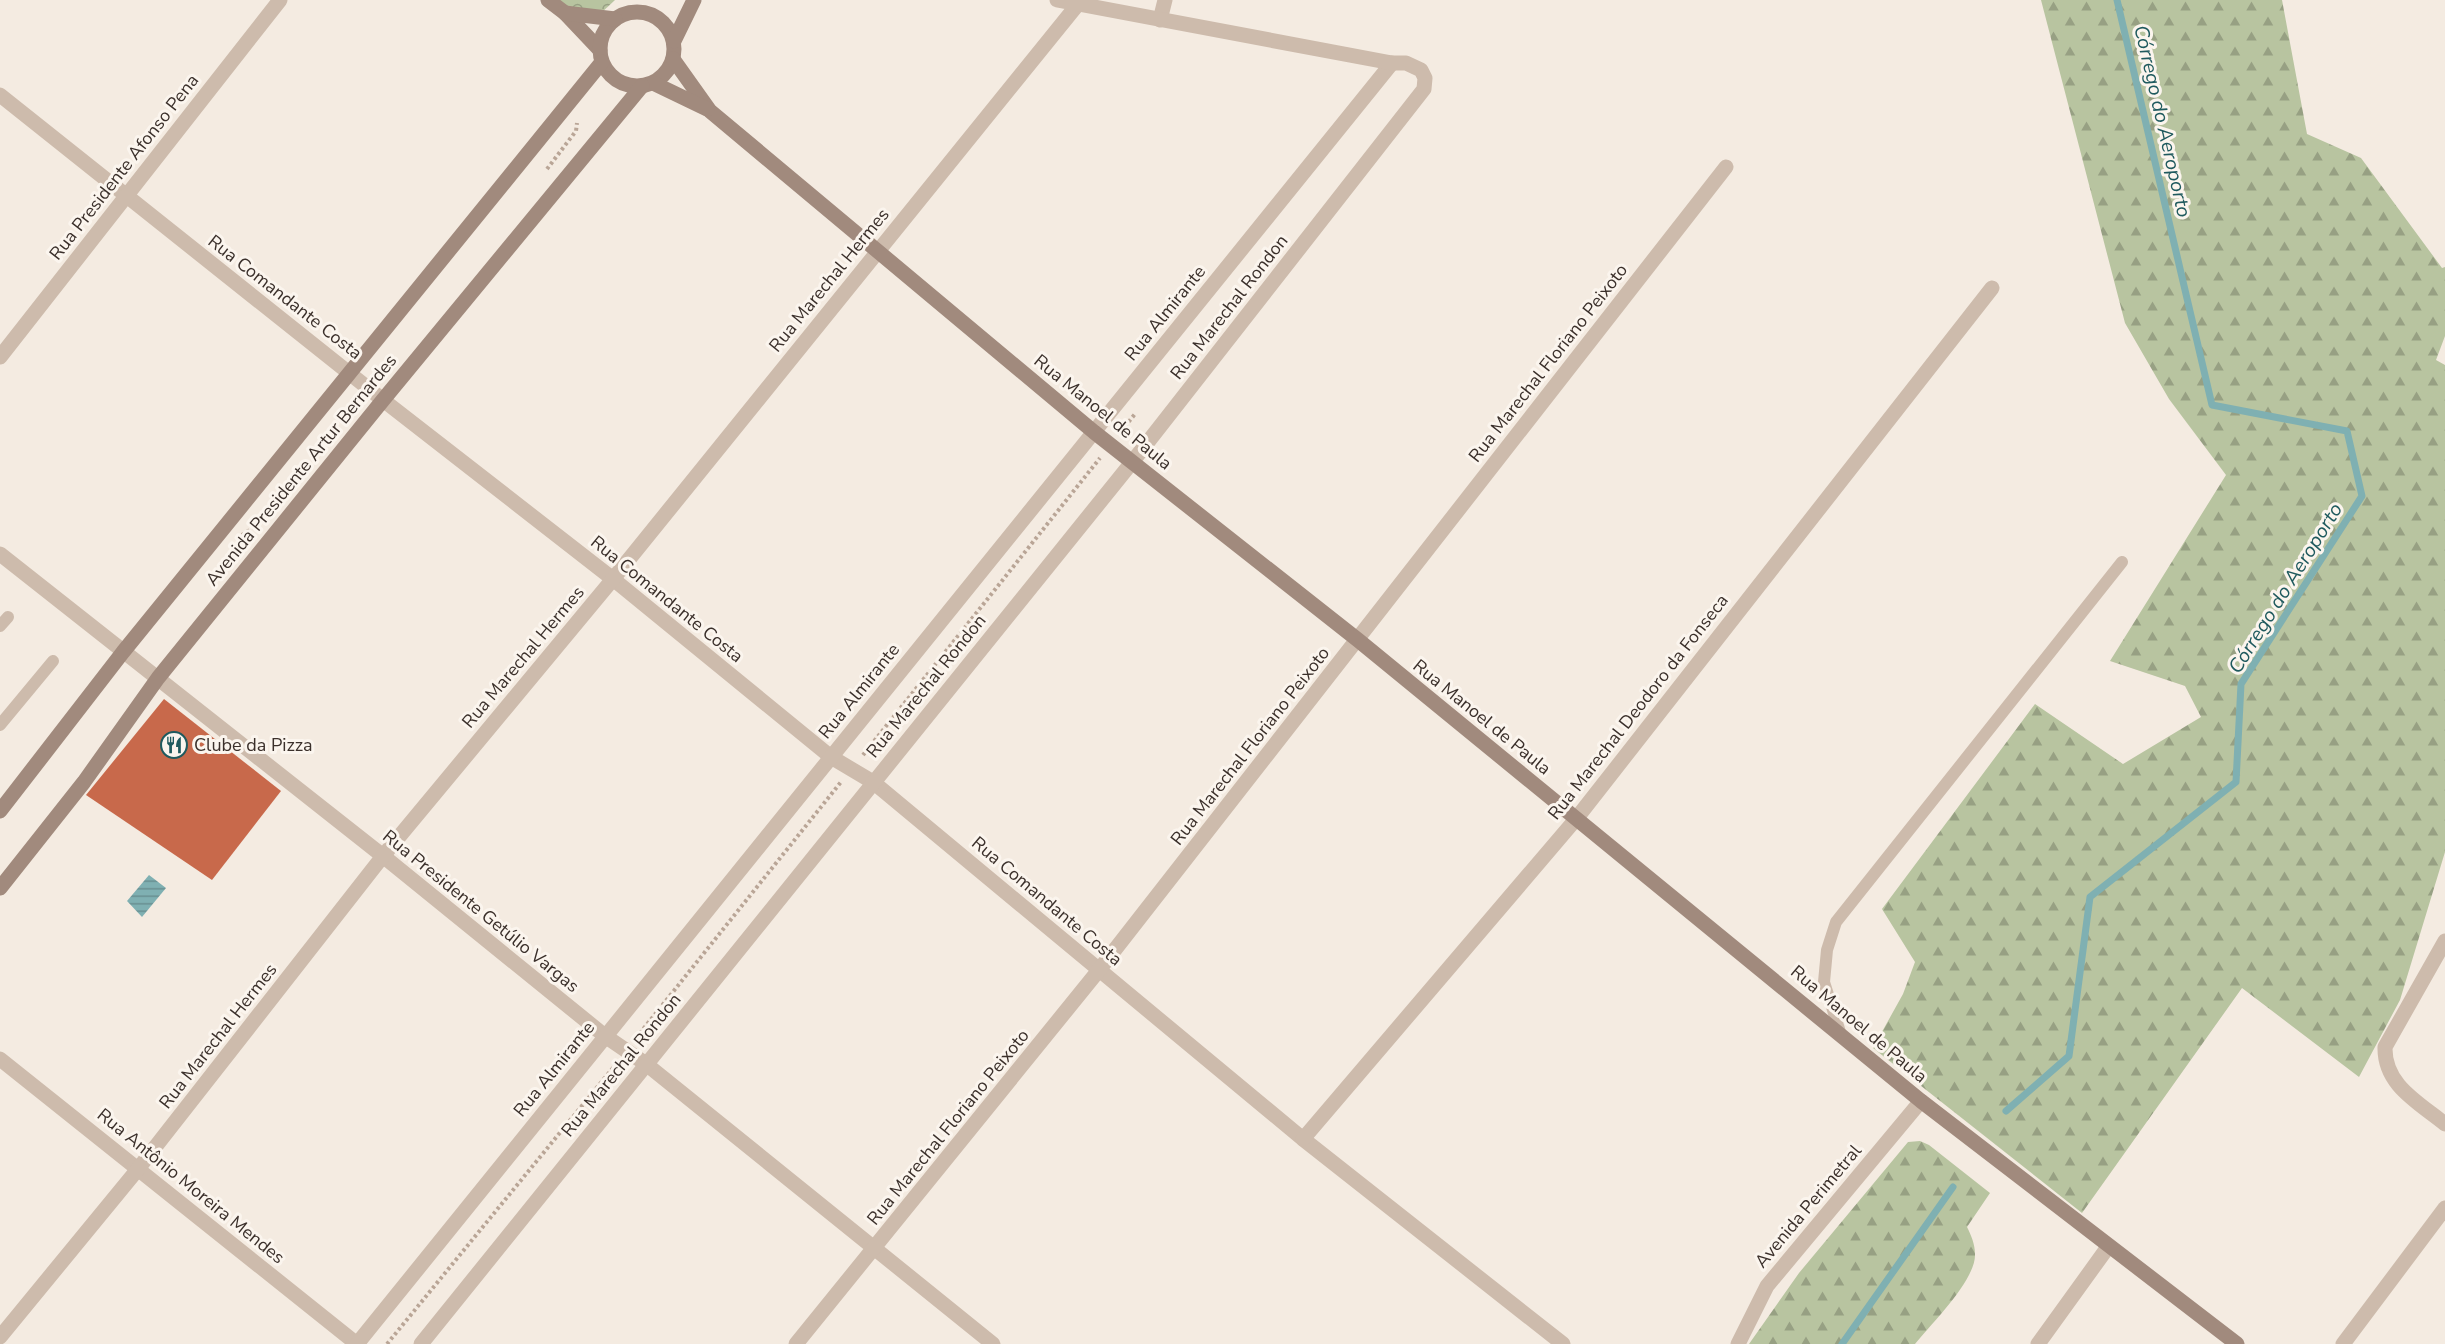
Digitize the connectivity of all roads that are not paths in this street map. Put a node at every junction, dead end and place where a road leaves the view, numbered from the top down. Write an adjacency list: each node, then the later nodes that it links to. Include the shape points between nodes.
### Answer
1 (280, 0): 19 (street, Rua Presidente Afonso Pena)
2 (548, 0): 8 (main road)
3 (694, 0): 11 (main road)
4 (1058, 0): 6 (street)
5 (1165, 0): 10 (street)
6 (1079, 2): 10 (street); 20 (street, Rua Marechal Hermes)
7 (642, 6): 9 (main road); 11 (main road, via 661,20)
8 (565, 13): 9 (main road); 12 (main road)
9 (615, 19): 12 (main road, via 604,33)
10 (1160, 20): 14 (street)
11 (674, 41): 13 (main road)
12 (601, 56): 15 (main road, via 618,81); 23 (main road, Avenida Presidente Artur Bernardes)
13 (673, 59): 15 (main road, via 664,75); 17 (main road, Rua Manoel de Paula)
14 (1392, 63): 25 (street, Rua Almirante); 26 (street, Rua Marechal Rondon, via 1406,63 1422,70 1424,89)
15 (648, 84): 17 (main road, Rua Manoel de Paula); 24 (main road, Avenida Presidente Artur Bernardes)
16 (0, 95): 19 (street, Rua Comandante Costa)
17 (710, 111): 20 (main road, Rua Manoel de Paula)
18 (1726, 167): 30 (street, Rua Marechal Floriano Peixoto)
19 (126, 196): 22 (street, Rua Presidente Afonso Pena); 23 (street, Rua Comandante Costa)
20 (877, 252): 25 (main road, Rua Manoel de Paula); 29 (street, Rua Marechal Hermes)
21 (1992, 288): 38 (street, Rua Marechal Deodoro da Fonseca)
22 (0, 357)
23 (350, 373): 24 (street, Rua Comandante Costa); 31 (main road, Avenida Presidente Artur Bernardes)
24 (383, 400): 29 (street, Rua Comandante Costa); 33 (main road, Avenida Presidente Artur Bernardes)
25 (1094, 432): 26 (main road, Rua Manoel de Paula); 35 (street, Rua Almirante)
26 (1133, 461): 30 (main road, Rua Manoel de Paula); 36 (street, Rua Marechal Rondon)
27 (0, 554): 31 (street, Rua Presidente Getúlio Vargas)
28 (2122, 562): 43 (lane, via 1836,922 1827,950 1824,982)
29 (613, 579): 35 (street, Rua Comandante Costa); 39 (street, Rua Marechal Hermes)
30 (1358, 640): 38 (main road, Rua Manoel de Paula); 42 (street, Rua Marechal Floriano Peixoto)
31 (123, 652): 33 (street, Rua Presidente Getúlio Vargas); 37 (main road, Avenida Presidente Artur Bernardes)
32 (52, 661): 34 (lane)
33 (158, 678): 39 (street, Rua Presidente Getúlio Vargas); 40 (main road, Avenida Presidente Artur Bernardes, via 84,782)
34 (0, 725)
35 (831, 757): 36 (street, Rua Comandante Costa); 44 (street, Rua Almirante)
36 (873, 782): 42 (street, Rua Comandante Costa); 46 (street, Rua Marechal Rondon)
37 (0, 811)
38 (1576, 819): 43 (main road, Rua Manoel de Paula); 49 (street, Rua Marechal Deodoro da Fonseca)
39 (383, 856): 44 (street, Rua Presidente Getúlio Vargas); 50 (street, Rua Marechal Hermes)
40 (0, 888)
41 (2445, 941): 48 (street, via 2385,1047 2385,1061 2395,1084)
42 (1099, 970): 49 (street, Rua Comandante Costa); 53 (street, Rua Marechal Floriano Peixoto)
43 (1840, 1032): 47 (main road, Rua Manoel de Paula)
44 (605, 1036): 46 (street, Rua Presidente Getúlio Vargas); 55 (street, Rua Almirante)
45 (0, 1059): 50 (street, Rua Antônio Moreira Mendes)
46 (646, 1064): 53 (street, Rua Presidente Getúlio Vargas); 56 (street, Rua Marechal Rondon)
47 (1921, 1101): 52 (main road, Rua Manoel de Paula); 60 (street, Avenida Perimetral, via 1767,1286)
48 (2445, 1124)
49 (1303, 1139): 59 (street, Rua Comandante Costa)
50 (138, 1169): 54 (street, Rua Marechal Hermes); 55 (street, Rua Antônio Moreira Mendes)
51 (2445, 1208): 63 (street)
52 (2109, 1247): 61 (street); 62 (main road, Rua Manoel de Paula)
53 (875, 1248): 57 (street, Rua Marechal Floriano Peixoto); 58 (street, Rua Presidente Getúlio Vargas)
54 (0, 1337)
55 (357, 1344)
56 (421, 1344)
57 (796, 1344)
58 (993, 1344)
59 (1563, 1344)
60 (1738, 1344)
61 (2038, 1344)
62 (2236, 1344)
63 (2343, 1344)

